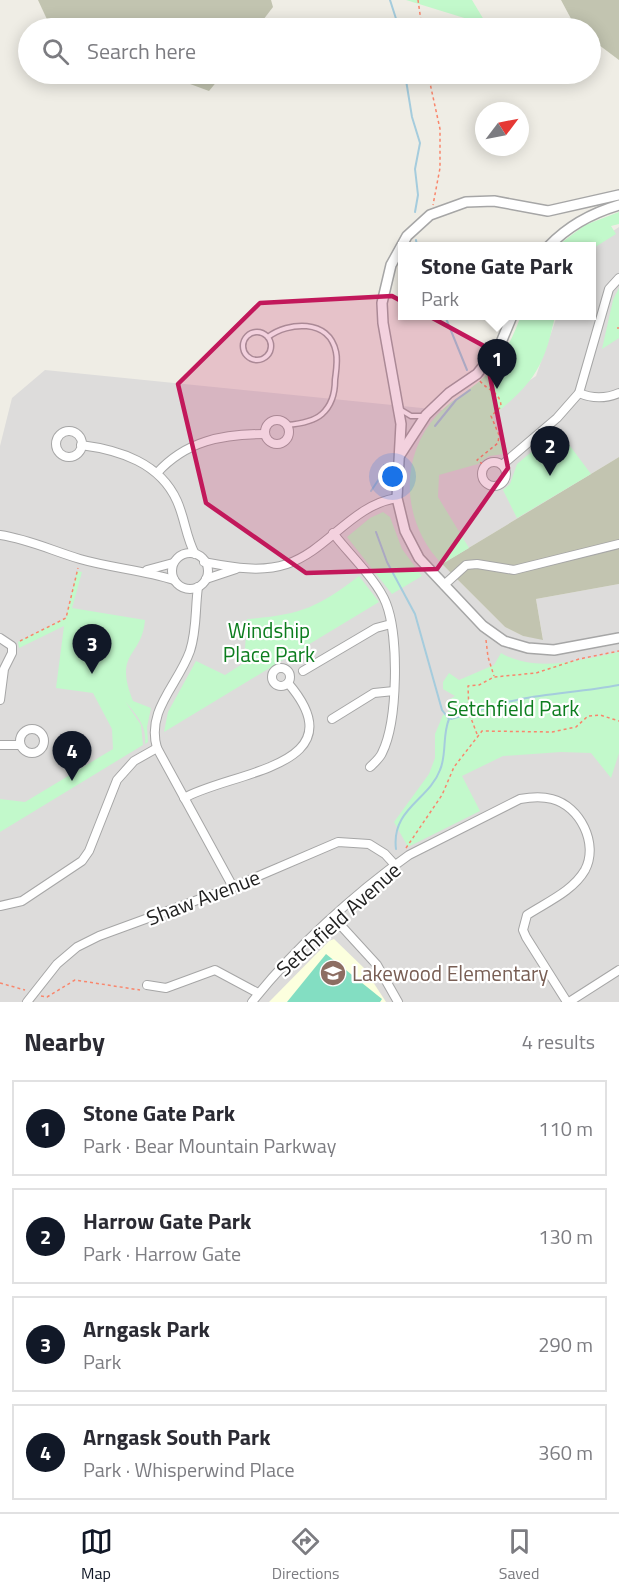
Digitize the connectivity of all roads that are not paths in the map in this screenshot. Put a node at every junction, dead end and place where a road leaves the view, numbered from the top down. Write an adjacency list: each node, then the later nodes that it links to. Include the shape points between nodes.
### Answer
1 (619, 195): 3 (street, via 548,211 494,201 466,202 430,215)
2 (619, 205): 4 (street, via 599,211 562,232)
3 (404, 242)
4 (553, 242)
5 (398, 252): 11 (street, via 382,303)
6 (619, 278): 9 (street, via 609,289)
7 (510, 320): 12 (street, via 500,345 474,376)
8 (268, 338): 8 (lane, via 258,332 247,336 244,353 253,360 264,358 271,348); 13 (lane, via 279,329 308,326 328,337 336,352 335,386 327,408 315,418)
9 (579, 393): 10 (street, via 591,398); 17 (street, via 557,418)
10 (619, 393)
11 (398, 407): 12 (lane, via 411,416); 16 (street)
12 (426, 415): 16 (street)
13 (287, 425): 14 (street, via 280,420 271,421); 14 (street, via 289,435 284,443 274,444)
14 (265, 434): 18 (street, via 203,441 178,453)
15 (81, 445): 18 (street, via 132,457)
16 (400, 455): 19 (street)
17 (502, 465): 17 (street, via 505,475 496,486 483,480 485,466 494,462)
18 (157, 473): 22 (street, via 177,501)
19 (397, 498): 20 (street, via 370,506); 32 (street, via 412,546)
20 (333, 533): 28 (street, via 287,564); 36 (street, via 382,596)
21 (0, 535): 29 (street, via 80,559)
22 (186, 536): 24 (street); 25 (street)
23 (619, 544): 32 (street, via 511,570 466,565)
24 (195, 554): 25 (street); 26 (street)
25 (181, 556): 27 (street)
26 (204, 562): 28 (street); 30 (street)
27 (173, 563): 29 (street); 31 (street)
28 (237, 569): 30 (street)
29 (146, 571): 31 (street)
30 (206, 579): 33 (street)
31 (174, 580): 34 (street)
32 (444, 585): 38 (street, via 504,641 554,650)
33 (198, 587): 34 (street); 35 (street)
34 (185, 588): 35 (street)
35 (195, 608): 47 (street, via 190,652 153,724)
36 (391, 624): 40 (street, via 375,628); 42 (street)
37 (0, 638): 39 (street, via 12,646 12,653)
38 (619, 638)
39 (2, 666): 43 (street)
40 (303, 671)
41 (288, 683): 49 (street, via 309,716 308,736 297,753 279,764)
42 (394, 691): 44 (street, via 374,693); 48 (street, via 382,754)
43 (0, 700)
44 (332, 719)
45 (0, 745): 46 (street)
46 (20, 745)
47 (157, 748): 49 (street); 52 (street, via 134,761 117,780 82,861 22,901)
48 (370, 767)
49 (184, 798): 51 (street)
50 (395, 865): 51 (street, Shaw Avenue, via 369,844 338,842); 53 (street, Setchfield Avenue); 60 (street, Setchfield Avenue, via 520,799 555,799 571,809 585,826 590,846 586,868 574,885 527,915 523,930)
51 (233, 887): 57 (street, Shaw Avenue, via 77,947 57,964)
52 (0, 906)
53 (334, 918): 56 (street, Setchfield Avenue); 59 (street, via 377,965)
54 (619, 970): 60 (street)
55 (146, 988): 56 (street, via 166,988 215,970)
56 (258, 993): 58 (street, Setchfield Avenue)
57 (27, 1002)
58 (252, 1002)
59 (398, 1002)
60 (568, 1002)

